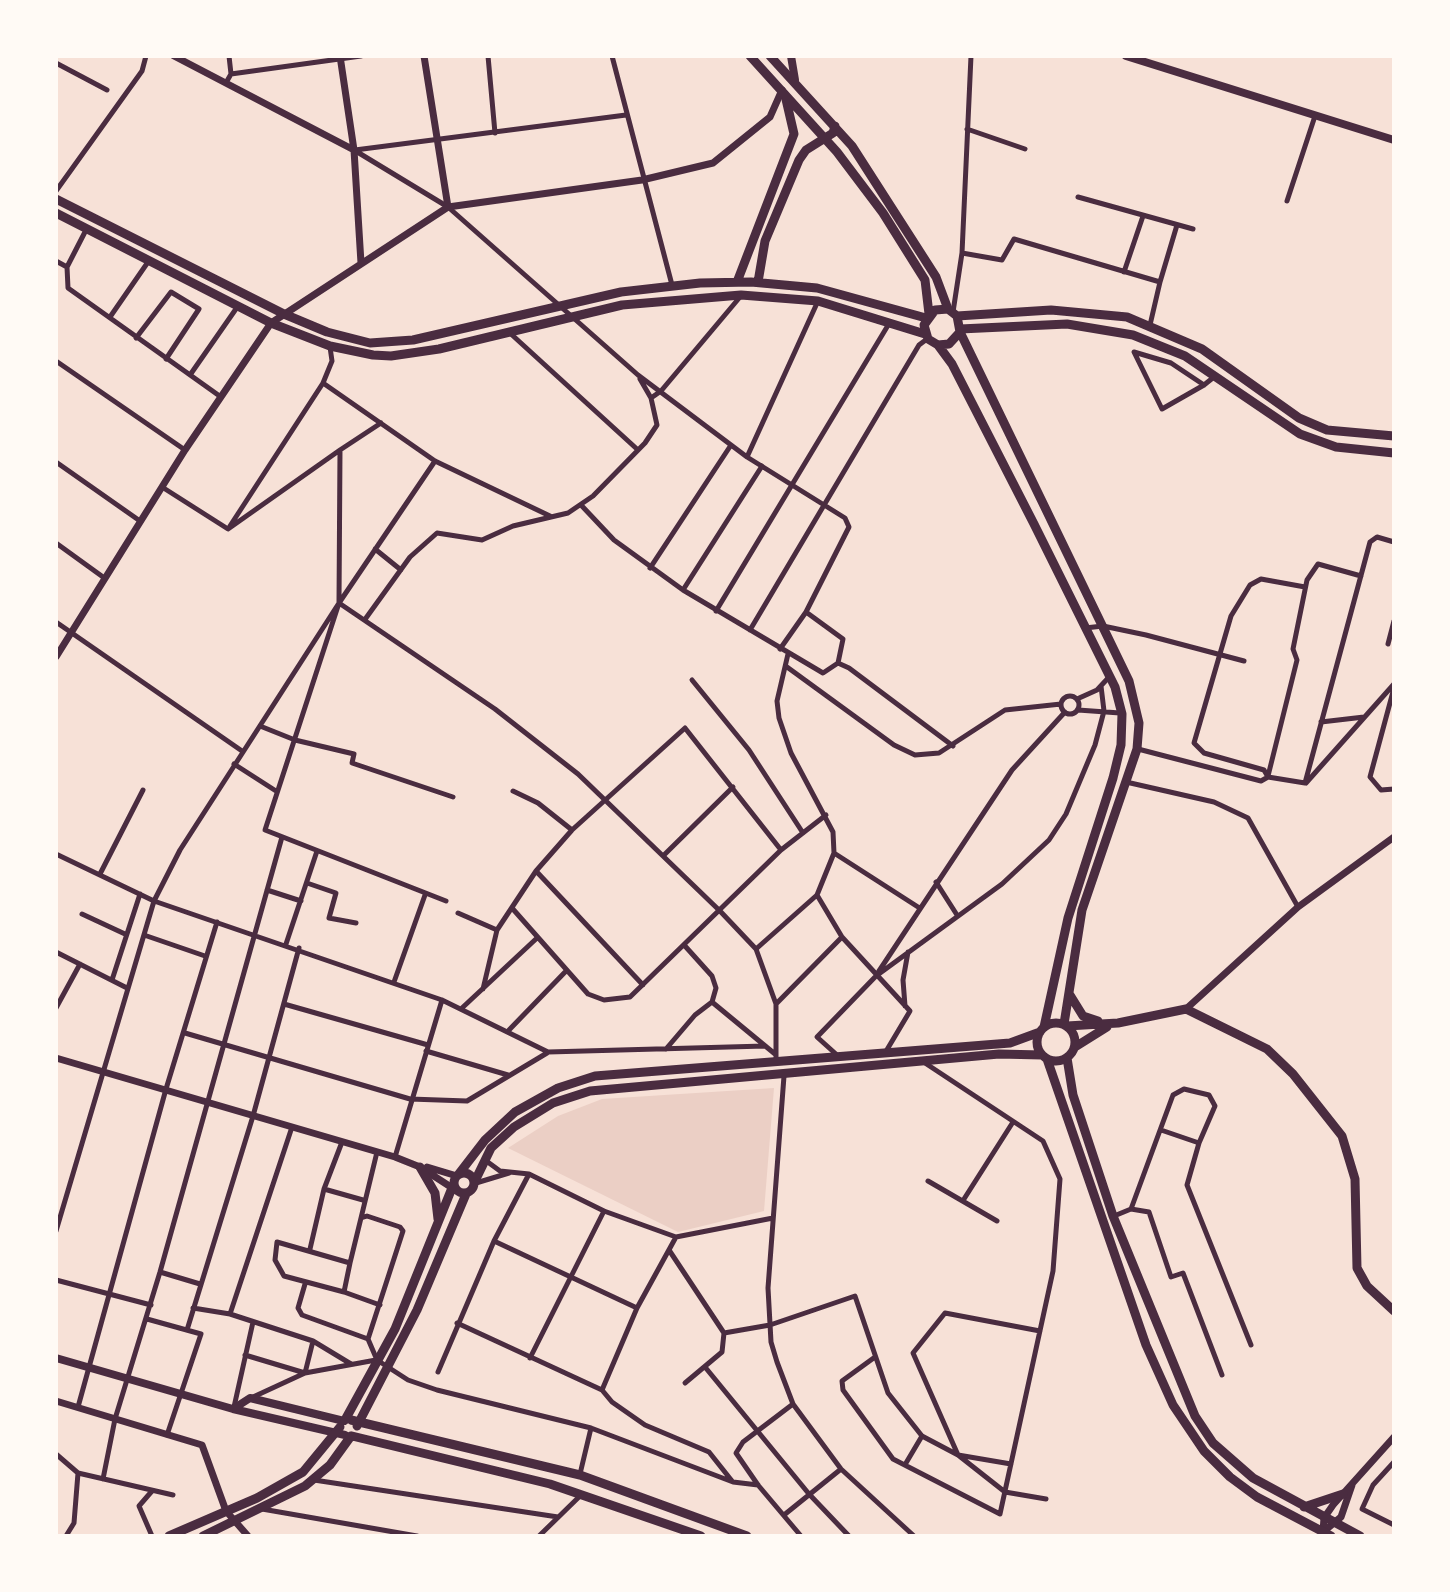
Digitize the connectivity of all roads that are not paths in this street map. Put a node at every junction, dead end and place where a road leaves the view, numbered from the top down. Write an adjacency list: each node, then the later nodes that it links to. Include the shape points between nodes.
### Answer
1 (146, 56): 30 (street, via 142,71)
2 (174, 56): 15 (street)
3 (229, 56): 15 (street)
4 (361, 56): 13 (street)
5 (424, 56): 24 (street)
6 (488, 56): 23 (street)
7 (612, 56): 19 (street)
8 (750, 56): 17 (main road)
9 (770, 56): 16 (main road)
10 (791, 56): 16 (main road)
11 (971, 56): 22 (street)
12 (1126, 56): 20 (main road)
13 (340, 57): 15 (street); 28 (street)
14 (56, 63): 18 (street)
15 (229, 77): 28 (street)
16 (795, 80): 21 (main road)
17 (783, 88): 25 (main road); 29 (street, via 770,117 713,163); 46 (main road, via 794,134)
18 (107, 90)
19 (626, 115): 23 (street); 29 (street)
20 (1315, 115): 26 (main road); 33 (street)
21 (835, 126): 25 (main road); 54 (main road, via 936,277)
22 (967, 129): 27 (street); 40 (street)
23 (495, 133): 24 (street)
24 (435, 138): 28 (street); 34 (street)
25 (826, 139): 47 (main road, via 799,160 765,241); 57 (main road, via 883,213 925,280)
26 (1394, 140)
27 (1025, 149)
28 (354, 150): 34 (street); 43 (street)
29 (642, 180): 34 (street); 49 (street)
30 (56, 191)
31 (1078, 197): 36 (street)
32 (56, 199): 55 (main road)
33 (1287, 201)
34 (448, 207): 43 (street); 53 (street)
35 (56, 213): 38 (main road)
36 (1143, 216): 37 (street); 45 (street)
37 (1177, 225): 39 (street); 48 (street)
38 (87, 229): 42 (main road); 44 (street)
39 (1193, 229)
40 (962, 253): 45 (street, via 1002,260 1014,239); 54 (street)
41 (56, 261): 44 (street)
42 (149, 261): 52 (main road); 58 (street)
43 (361, 263): 55 (street)
44 (67, 267): 58 (street, via 68,288)
45 (1124, 272): 48 (street)
46 (737, 282): 47 (main road); 49 (main road)
47 (758, 282): 57 (main road, via 828,290)
48 (1160, 282): 61 (street)
49 (672, 286): 53 (main road)
50 (741, 295): 51 (main road); 56 (main road, via 643,302); 75 (street)
51 (818, 301): 59 (main road); 85 (street)
52 (239, 305): 60 (main road); 70 (street)
53 (560, 306): 55 (main road, via 389,343 347,339); 56 (street)
54 (953, 312): 57 (main road); 61 (main road, via 1095,312); 62 (main road)
55 (284, 314): 60 (street)
56 (572, 316): 63 (main road); 71 (street)
57 (928, 316): 64 (main road)
58 (110, 317): 65 (street)
59 (890, 321): 64 (main road); 89 (street)
60 (271, 323): 67 (main road); 76 (street)
61 (1150, 325): 79 (main road, via 1202,349 1299,418 1327,430)
62 (960, 330): 66 (main road, via 949,344); 72 (main road, via 1067,324 1109,329 1171,348); 111 (main road)
63 (511, 334): 67 (main road, via 391,356); 83 (street)
64 (926, 336): 66 (main road); 91 (street)
65 (136, 338): 68 (street); 68 (street, via 171,292 199,309)
66 (938, 345): 112 (main road)
67 (330, 346): 73 (street, via 332,361)
68 (166, 359): 70 (street)
69 (56, 361): 81 (street)
70 (190, 375): 76 (street)
71 (638, 375): 75 (street); 77 (street)
72 (1215, 376): 74 (street); 84 (main road, via 1317,442 1364,453)
73 (323, 383): 78 (street); 95 (street)
74 (1204, 385): 74 (street, via 1162,409 1134,352 1171,363)
75 (661, 391): 77 (street); 80 (street)
76 (221, 397): 81 (street)
77 (651, 398): 83 (street, via 657,425)
78 (381, 423): 82 (street); 86 (street)
79 (1394, 436)
80 (731, 445): 85 (street); 99 (street)
81 (185, 450): 90 (street)
82 (340, 450): 95 (street); 105 (street)
83 (638, 450): 92 (street)
84 (1394, 453)
85 (747, 457): 88 (street)
86 (435, 461): 93 (street); 98 (street)
87 (56, 462): 94 (street)
88 (762, 466): 89 (street); 104 (street)
89 (792, 484): 91 (street); 106 (street)
90 (162, 487): 94 (street); 95 (street)
91 (823, 504): 107 (street, via 845,518 849,527); 113 (street)
92 (581, 505): 93 (street); 99 (street)
93 (550, 516): 100 (street, via 482,540 437,533)
94 (140, 521): 102 (street)
95 (228, 529)
96 (1394, 542): 101 (street, via 1377,537 1370,542)
97 (56, 543): 102 (street)
98 (375, 549): 100 (street); 105 (street)
99 (650, 568): 104 (street)
100 (401, 570): 108 (street)
101 (1361, 576): 103 (street, via 1318,564); 134 (street)
102 (103, 577): 114 (street)
103 (1305, 587): 118 (street, via 1261,579 1250,585 1231,616); 141 (street, via 1293,649 1297,660)
104 (683, 590): 106 (street)
105 (339, 603): 108 (street); 135 (street); 136 (street)
106 (716, 611): 113 (street)
107 (806, 612): 116 (street); 121 (street, via 843,639)
108 (366, 618): 150 (street, via 495,709)
109 (1394, 621): 115 (street)
110 (56, 622): 114 (street)
111 (1103, 626): 112 (street); 118 (street); 138 (main road, via 1129,681 1139,723)
112 (1085, 628): 123 (main road)
113 (750, 630): 116 (street)
114 (71, 632): 119 (street); 139 (street)
115 (1388, 644)
116 (780, 649): 117 (street)
117 (788, 654): 121 (street, via 823,673); 122 (street)
118 (1219, 655): 120 (street); 141 (street, via 1194,743 1204,753 1264,770)
119 (56, 657)
120 (1244, 661)
121 (838, 663): 137 (street)
122 (787, 667): 137 (street, via 915,755); 151 (street, via 777,701 779,718 791,753)
123 (1110, 676): 125 (street); 132 (main road)
124 (692, 680): 153 (street, via 749,750)
125 (1101, 686): 127 (street); 130 (street)
126 (1394, 686): 133 (street); 145 (street, via 1370,777 1381,790)
127 (1077, 699): 128 (street, via 1068,696); 129 (street)
128 (1061, 704): 131 (street); 137 (street, via 1005,710)
129 (1078, 710): 130 (street); 131 (street)
130 (1104, 711): 132 (street); 178 (street, via 1066,814 1049,840 1026,864)
131 (1065, 712): 163 (street, via 1021,758)
132 (1122, 714): 213 (main road, via 1116,767 1068,918)
133 (1365, 717): 134 (street); 143 (street)
134 (1321, 722): 143 (street)
135 (260, 726): 136 (street); 139 (street)
136 (295, 740): 147 (street); 149 (street, via 354,754 352,763)
137 (953, 746)
138 (1137, 749): 141 (street, via 1261,781); 142 (main road)
139 (243, 751): 140 (street)
140 (234, 764): 147 (street); 169 (street)
141 (1268, 777): 143 (street)
142 (1126, 782): 173 (street, via 1214,802 1248,818); 202 (main road, via 1082,910)
143 (1305, 783)
144 (733, 787): 150 (street, via 685,728); 156 (street); 160 (street)
145 (1394, 789)
146 (143, 790): 162 (street)
147 (276, 791): 154 (street, via 265,830)
148 (513, 791): 152 (street)
149 (453, 797)
150 (606, 801): 152 (street); 160 (street)
151 (826, 815): 153 (street); 158 (street)
152 (572, 830): 161 (street)
153 (803, 833): 156 (street)
154 (282, 837): 157 (street); 165 (street)
155 (1393, 839): 173 (street)
156 (781, 850): 175 (street)
157 (317, 851): 164 (street); 167 (street)
158 (834, 853): 168 (street); 172 (street)
159 (56, 854): 162 (street)
160 (664, 855): 175 (street)
161 (536, 871): 174 (street); 199 (street)
162 (100, 874): 166 (street)
163 (936, 882): 172 (street); 178 (street)
164 (307, 883): 170 (street); 180 (street, via 336,893 329,918)
165 (267, 890): 170 (street); 182 (street)
166 (140, 894): 169 (street); 183 (street)
167 (425, 895): 171 (street); 198 (street)
168 (817, 895): 185 (street); 190 (street)
169 (154, 901): 179 (street); 184 (street)
170 (301, 901): 187 (street)
171 (446, 901)
172 (918, 907): 196 (street)
173 (1298, 907): 210 (street)
174 (512, 908): 181 (street); 186 (street)
175 (720, 911): 188 (street); 190 (street)
176 (458, 913): 181 (street)
177 (82, 914): 183 (street)
178 (957, 915): 191 (street)
179 (217, 922): 182 (street); 193 (street)
180 (356, 923)
181 (497, 930): 201 (street)
182 (253, 932): 187 (street); 216 (street)
183 (125, 934): 197 (street)
184 (144, 935): 193 (street); 200 (street)
185 (842, 937): 196 (street); 206 (street)
186 (537, 938): 195 (street); 201 (street)
187 (286, 944): 189 (street)
188 (685, 946): 199 (street); 204 (street, via 712,976)
189 (299, 948): 198 (street); 205 (street)
190 (756, 949): 206 (street)
191 (908, 951): 196 (street); 207 (street)
192 (56, 952): 194 (street)
193 (205, 956): 215 (street)
194 (80, 964): 197 (street); 208 (street)
195 (567, 970): 199 (street, via 588,994 604,1000 630,997); 214 (street)
196 (876, 976): 207 (street); 226 (street, via 817,1037)
197 (112, 980): 200 (street)
198 (394, 982): 203 (street)
199 (643, 985)
200 (127, 988): 230 (street)
201 (483, 989): 209 (street)
202 (1069, 993): 211 (main road, via 1083,1016); 212 (main road)
203 (442, 1000): 209 (street); 219 (street)
204 (712, 1002): 217 (street); 220 (street)
205 (284, 1004): 219 (street); 223 (street)
206 (776, 1004): 228 (street)
207 (905, 1006): 222 (street, via 910,1011)
208 (56, 1008)
209 (462, 1008): 214 (street)
210 (1186, 1009): 211 (main road); 279 (main road, via 1267,1049 1342,1136 1355,1179 1357,1268 1367,1286)
211 (1118, 1023): 212 (main road); 218 (main road)
212 (1066, 1025): 213 (main road); 218 (main road)
213 (1042, 1029): 222 (main road, via 1010,1043); 224 (main road, via 1037,1044)
214 (509, 1030): 221 (street)
215 (185, 1033): 216 (street); 233 (street)
216 (223, 1045): 223 (street); 235 (street)
217 (765, 1046): 220 (street); 228 (street)
218 (1075, 1047): 227 (main road)
219 (427, 1048): 231 (street); 234 (street)
220 (666, 1049): 221 (street)
221 (548, 1052): 231 (street)
222 (885, 1054): 226 (main road)
223 (269, 1056): 234 (street); 236 (street)
224 (1045, 1057): 227 (main road); 229 (main road, via 999,1054); 259 (main road)
225 (56, 1058): 230 (street)
226 (841, 1058): 228 (main road)
227 (1067, 1058): 256 (main road, via 1073,1095)
228 (776, 1059): 250 (main road, via 574,1082 515,1112 485,1140)
229 (924, 1062): 232 (main road); 237 (street)
230 (106, 1070): 233 (street); 262 (street)
231 (509, 1075): 234 (street, via 467,1101)
232 (784, 1076): 244 (main road, via 570,1096 514,1127); 258 (street)
233 (166, 1089): 235 (street); 274 (street)
234 (410, 1099): 243 (street)
235 (206, 1100): 236 (street); 268 (street)
236 (253, 1116): 238 (street); 271 (street)
237 (1013, 1122): 252 (street); 286 (street, via 1043,1141 1060,1179 1053,1271)
238 (292, 1127): 240 (street); 280 (street)
239 (1161, 1130): 241 (street); 241 (street, via 1178,1090 1209,1095 1215,1106); 254 (street)
240 (342, 1142): 242 (street); 251 (street)
241 (1199, 1143): 290 (street, via 1187,1185 1190,1198)
242 (377, 1152): 243 (street); 253 (street)
243 (395, 1157): 245 (street)
244 (484, 1158): 246 (street); 249 (main road)
245 (420, 1167): 250 (street, via 445,1170); 261 (main road, via 435,1193)
246 (510, 1173): 247 (street); 249 (street)
247 (529, 1174): 255 (street); 264 (street)
248 (928, 1181): 252 (street)
249 (475, 1182): 250 (main road); 250 (main road, via 469,1174)
250 (457, 1184): 261 (main road); 299 (main road)
251 (324, 1189): 253 (street); 265 (street)
252 (964, 1199): 260 (street)
253 (363, 1200): 257 (street)
254 (1131, 1209): 256 (street); 302 (street, via 1149,1212 1171,1277 1183,1273)
255 (604, 1211): 263 (street); 269 (street)
256 (1113, 1216): 259 (street); 340 (main road, via 1199,1424 1253,1478)
257 (361, 1218): 267 (street); 276 (street, via 403,1231)
258 (773, 1218): 263 (street); 284 (street)
259 (1102, 1219): 349 (main road, via 1146,1345 1193,1436 1245,1489)
260 (997, 1221)
261 (437, 1223): 295 (main road)
262 (56, 1231)
263 (676, 1237): 266 (street)
264 (494, 1241): 269 (street); 283 (street)
265 (310, 1249): 267 (street); 272 (street, via 277,1242 275,1247 284,1276)
266 (669, 1250): 278 (street); 287 (street)
267 (350, 1263): 273 (street)
268 (160, 1272): 271 (street); 275 (street)
269 (569, 1278): 278 (street); 294 (street)
270 (56, 1280): 274 (street)
271 (200, 1284): 277 (street)
272 (305, 1284): 273 (street); 288 (street, via 298,1308 302,1315)
273 (344, 1292): 276 (street)
274 (109, 1295): 275 (street); 298 (street)
275 (151, 1305): 281 (street)
276 (380, 1305): 288 (street)
277 (193, 1308): 280 (street); 285 (street)
278 (637, 1308): 305 (street)
279 (1394, 1311)
280 (230, 1314): 282 (street)
281 (147, 1319): 285 (street); 303 (street)
282 (253, 1322): 289 (street); 291 (street)
283 (457, 1323): 294 (street); 300 (street)
284 (770, 1325): 287 (street); 292 (street, via 855,1296); 309 (street)
285 (187, 1330): 306 (street, via 201,1334)
286 (1040, 1331): 320 (street, via 945,1313 913,1353); 323 (street)
287 (724, 1333): 297 (street, via 722,1352)
288 (368, 1339): 295 (street)
289 (313, 1341): 296 (street); 301 (street)
290 (1251, 1345)
291 (245, 1355): 301 (street); 311 (street)
292 (875, 1357): 317 (street, via 888,1393); 322 (street, via 842,1381 843,1390 893,1459)
293 (56, 1358): 298 (main road)
294 (530, 1358): 305 (street)
295 (377, 1360): 296 (street); 299 (street); 313 (main road)
296 (351, 1364): 301 (street)
297 (705, 1367): 304 (street); 315 (street)
298 (89, 1368): 303 (main road); 310 (street)
299 (389, 1368): 313 (main road); 314 (street, via 437,1390)
300 (438, 1372)
301 (305, 1373): 307 (street)
302 (1222, 1375)
303 (130, 1379): 306 (main road); 312 (street)
304 (685, 1383)
305 (602, 1390): 330 (street, via 645,1425 709,1452)
306 (181, 1394): 311 (main road); 316 (street)
307 (250, 1398): 311 (main road); 313 (main road)
308 (56, 1401): 310 (street)
309 (793, 1404): 315 (street); 324 (street)
310 (78, 1407): 312 (street)
311 (233, 1409): 313 (main road)
312 (115, 1419): 316 (street); 328 (street)
313 (348, 1428): 325 (main road); 327 (main road); 329 (main road); 335 (main road)
314 (591, 1428): 327 (street); 330 (street)
315 (758, 1431): 331 (street, via 736,1453); 336 (street)
316 (167, 1435): 342 (street, via 205,1449)
317 (922, 1436): 320 (street); 322 (street)
318 (1394, 1437): 332 (street)
319 (56, 1454): 326 (street)
320 (958, 1455): 323 (street); 334 (street)
321 (1394, 1462): 348 (street, via 1373,1485 1362,1509)
322 (906, 1463): 334 (street, via 1000,1514)
323 (1011, 1464): 334 (street)
324 (841, 1469): 336 (street); 361 (street)
325 (303, 1472): 329 (street); 342 (main road)
326 (78, 1473): 328 (street); 350 (street, via 74,1523)
327 (580, 1475): 358 (main road)
328 (103, 1479): 333 (street)
329 (314, 1480): 341 (main road); 344 (street)
330 (733, 1482): 331 (street)
331 (758, 1485): 343 (street)
332 (1352, 1485): 337 (street); 347 (street)
333 (152, 1491): 338 (street); 351 (street, via 139,1506)
334 (1005, 1492): 339 (street)
335 (582, 1494): 344 (street); 357 (main road)
336 (809, 1494): 343 (street); 360 (street)
337 (1343, 1494): 340 (main road); 345 (street)
338 (173, 1495)
339 (1046, 1499)
340 (1304, 1507): 345 (main road)
341 (262, 1509): 346 (main road); 355 (street)
342 (226, 1511): 346 (street); 352 (main road)
343 (784, 1515): 359 (street)
344 (558, 1517): 356 (street)
345 (1324, 1518): 347 (main road); 349 (street)
346 (234, 1523): 353 (main road); 354 (street)
347 (1336, 1524): 349 (street); 362 (main road)
348 (1394, 1525)
349 (1327, 1534)
350 (66, 1536)
351 (152, 1536)
352 (169, 1536)
353 (203, 1536)
354 (248, 1536)
355 (417, 1536)
356 (539, 1536)
357 (701, 1536)
358 (747, 1536)
359 (801, 1536)
360 (849, 1536)
361 (914, 1536)
362 (1360, 1536)

